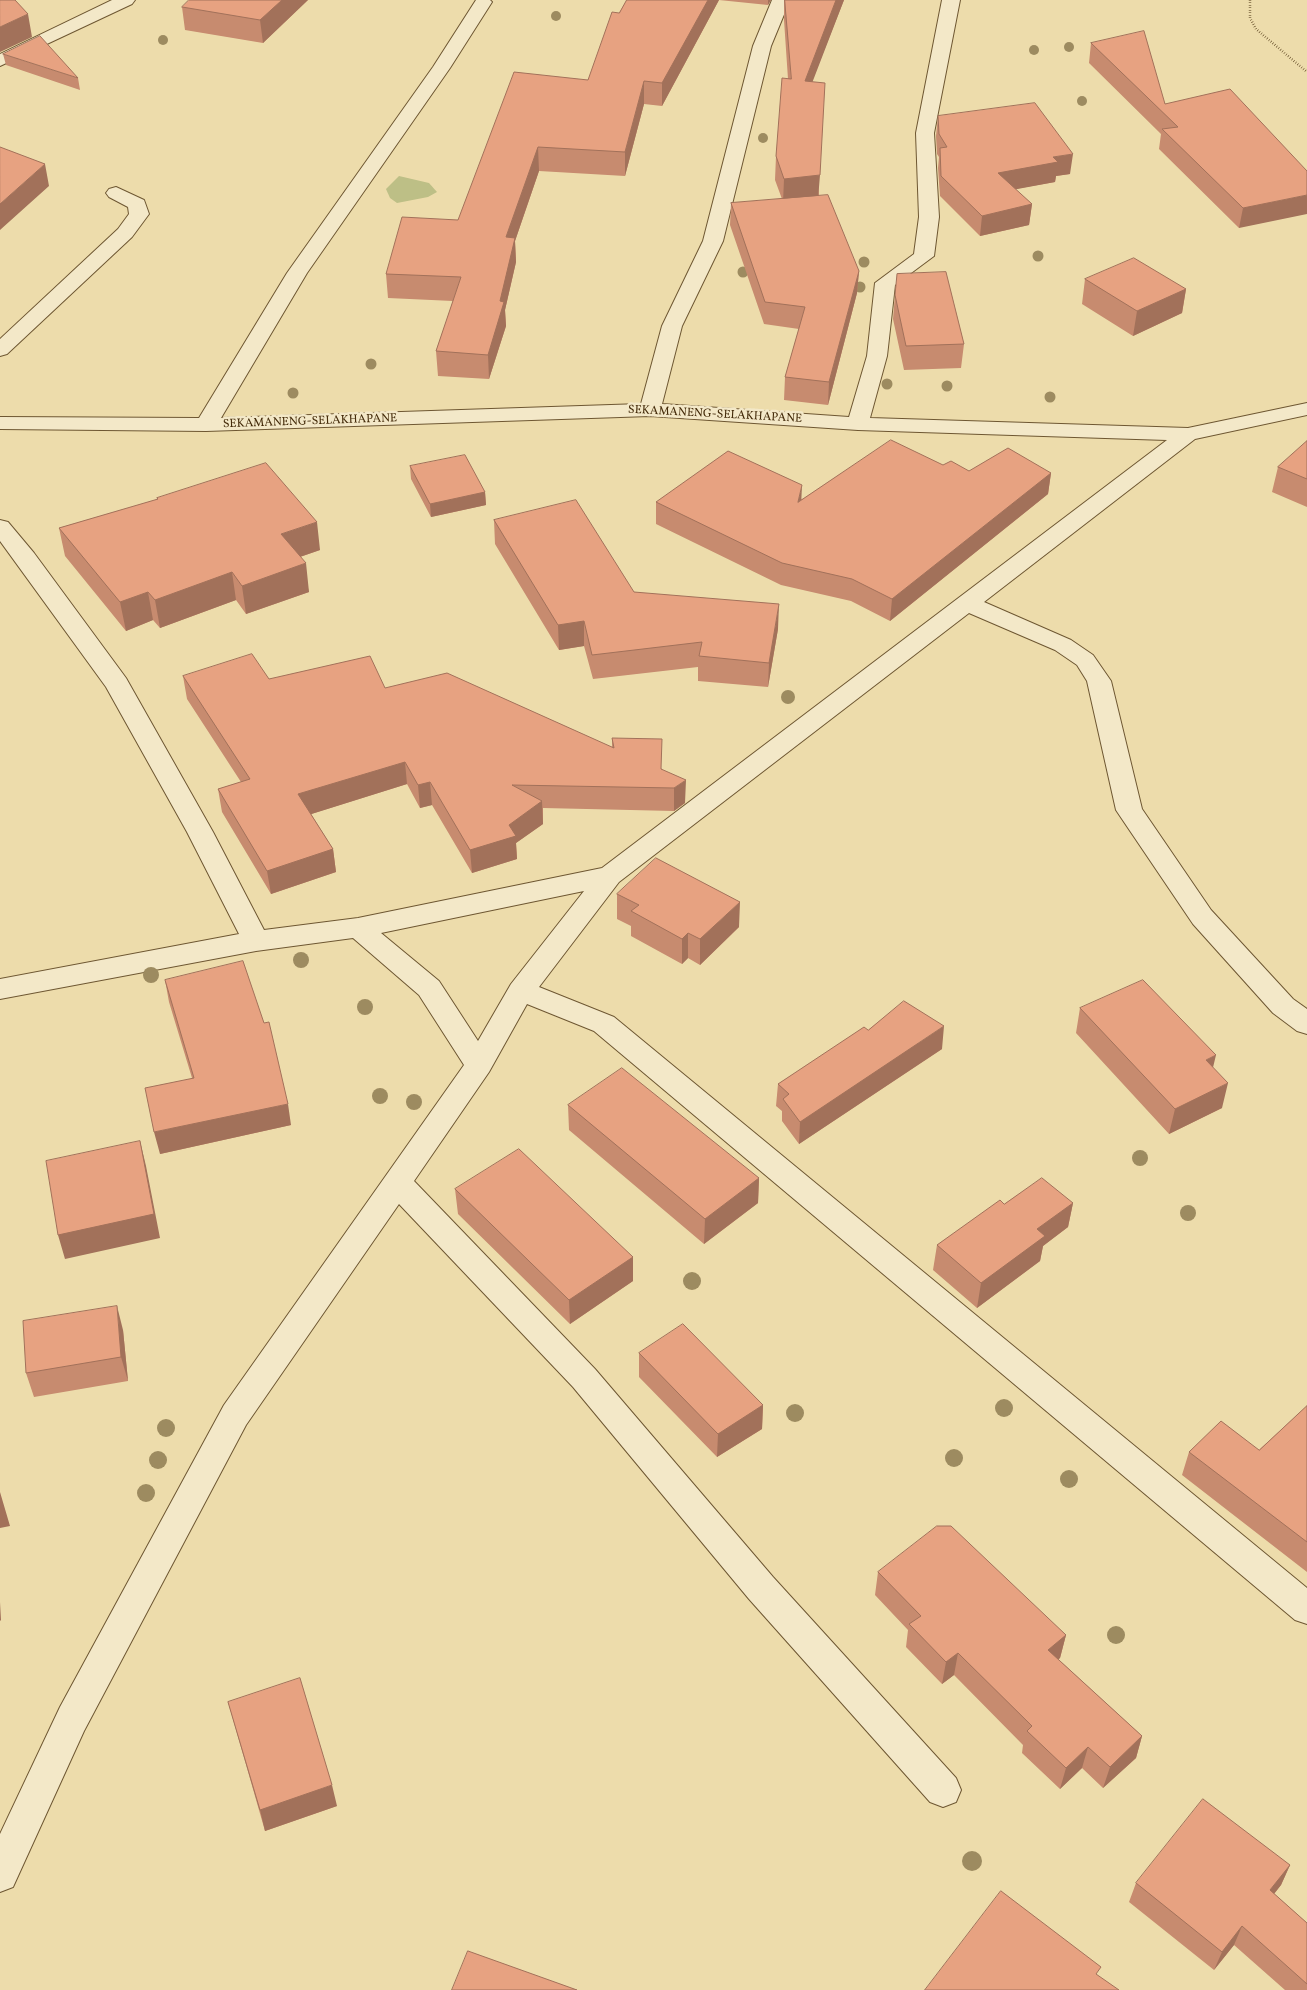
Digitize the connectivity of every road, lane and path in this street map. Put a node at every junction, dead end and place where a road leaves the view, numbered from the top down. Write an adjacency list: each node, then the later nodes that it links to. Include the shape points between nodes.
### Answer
1 (126, 0): 6 (street)
2 (780, 0): 11 (street, via 762,46 713,241 672,326)
3 (951, 0): 13 (street, via 925,133 930,217 924,256 885,283 877,356)
4 (1250, 0): 7 (path, via 1250,18 1256,29)
5 (483, 2): 14 (street, via 441,68 297,273)
6 (0, 61)
7 (1307, 72)
8 (116, 193): 9 (street, via 137,204 139,214 125,234)
9 (0, 350)
10 (1307, 409): 15 (street, SEKAMANENG-SELAKHAPANE)
11 (650, 410): 13 (street, SEKAMANENG-SELAKHAPANE); 14 (street, SEKAMANENG-SELAKHAPANE)
12 (0, 423): 14 (street, SEKAMANENG-SELAKHAPANE)
13 (858, 424): 15 (street, SEKAMANENG-SELAKHAPANE)
14 (206, 425)
15 (1188, 434): 17 (street)
16 (0, 527): 20 (street, via 117,684 200,832)
17 (966, 603): 18 (street); 23 (street, via 1063,645 1085,660 1099,681 1129,810 1202,917 1283,1006)
18 (610, 876): 19 (street); 22 (street)
19 (358, 928): 20 (street); 24 (street, via 429,988)
20 (256, 941): 21 (street)
21 (0, 989)
22 (521, 991): 24 (street); 26 (street, via 604,1024)
23 (1307, 1024)
24 (479, 1065): 25 (street)
25 (397, 1183): 27 (street, via 584,1378 761,1588); 28 (street, via 235,1415 72,1719)
26 (1307, 1609)
27 (943, 1790)
28 (0, 1874)

